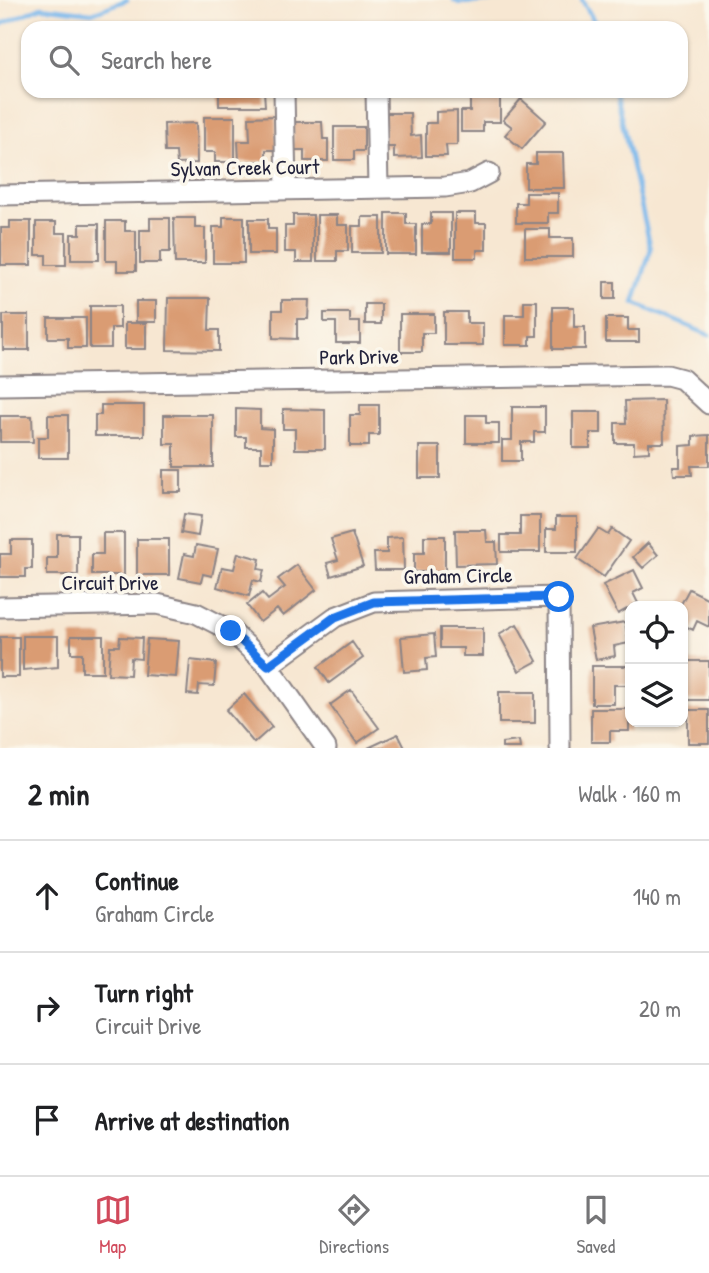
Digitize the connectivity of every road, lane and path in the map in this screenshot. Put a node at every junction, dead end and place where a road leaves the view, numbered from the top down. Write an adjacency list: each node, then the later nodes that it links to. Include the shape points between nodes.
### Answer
1 (284, 98): 5 (street)
2 (376, 98): 4 (street)
3 (489, 173): 4 (street, Sylvan Creek Court, via 470,183 444,187)
4 (378, 188): 5 (street, Sylvan Creek Court)
5 (286, 190): 6 (street, Sylvan Creek Court)
6 (0, 195)
7 (0, 385): 8 (street, Park Drive, via 667,375 682,379)
8 (709, 404)
9 (0, 607): 10 (street, Circuit Drive, via 177,607 223,626)
10 (268, 666): 11 (street, Circuit Drive); 12 (street, Graham Circle, via 335,617 374,602 559,597)
11 (326, 748)
12 (560, 748)

